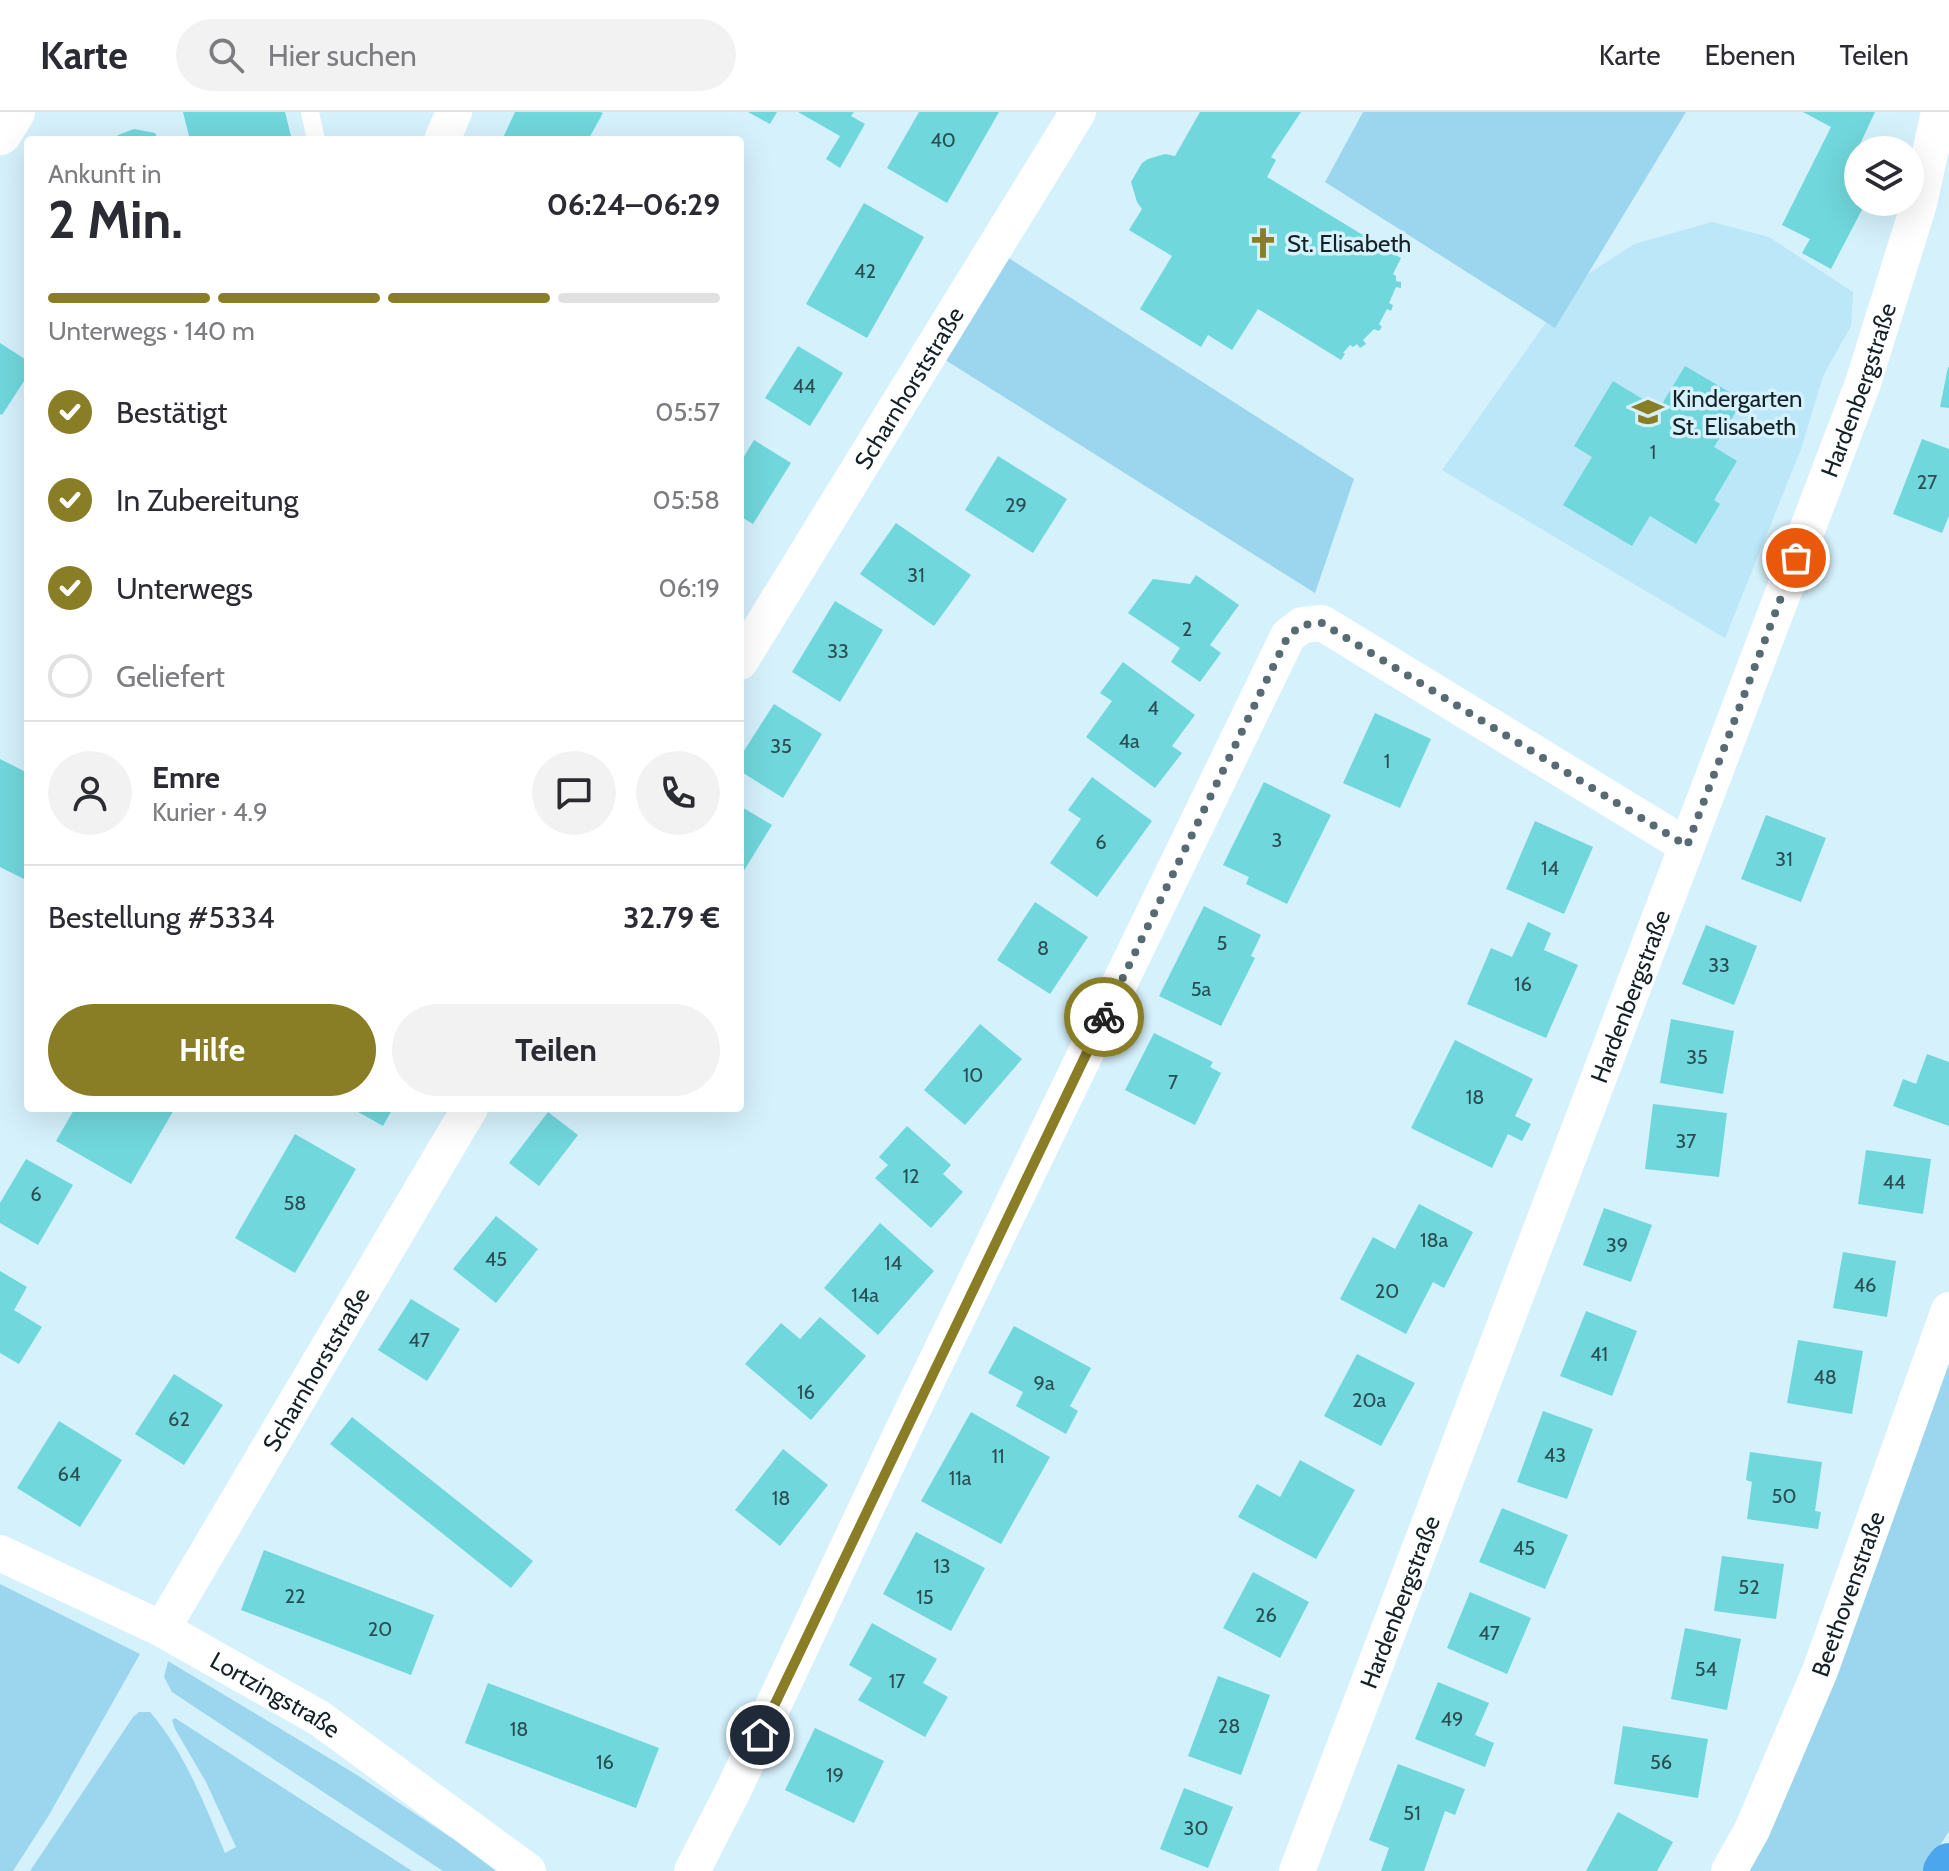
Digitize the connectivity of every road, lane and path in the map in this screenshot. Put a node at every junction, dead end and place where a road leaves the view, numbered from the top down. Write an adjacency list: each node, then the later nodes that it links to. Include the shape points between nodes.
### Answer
1 (13, 112): 6 (street)
2 (310, 112): 7 (lane)
3 (454, 112): 8 (street)
4 (1939, 112): 10 (street, Hardenbergstraße, via 1919,204 1863,383)
5 (1073, 114): 9 (street, Scharnhorststraße)
6 (0, 133)
7 (315, 136)
8 (444, 136)
9 (744, 655)
10 (1687, 846): 17 (street, via 1322,623 1302,625 1288,636); 18 (street, Hardenbergstraße)
11 (468, 1112): 14 (street, Scharnhorststraße)
12 (1949, 1310): 19 (street, Beethovenstraße, via 1820,1671)
13 (0, 1553): 14 (street, Lortzingstraße)
14 (162, 1629): 16 (street, Lortzingstraße, via 319,1718)
15 (1949, 1865): 20 (highway)
16 (528, 1871)
17 (692, 1871)
18 (1297, 1871)
19 (1729, 1871)
20 (1945, 1871)

